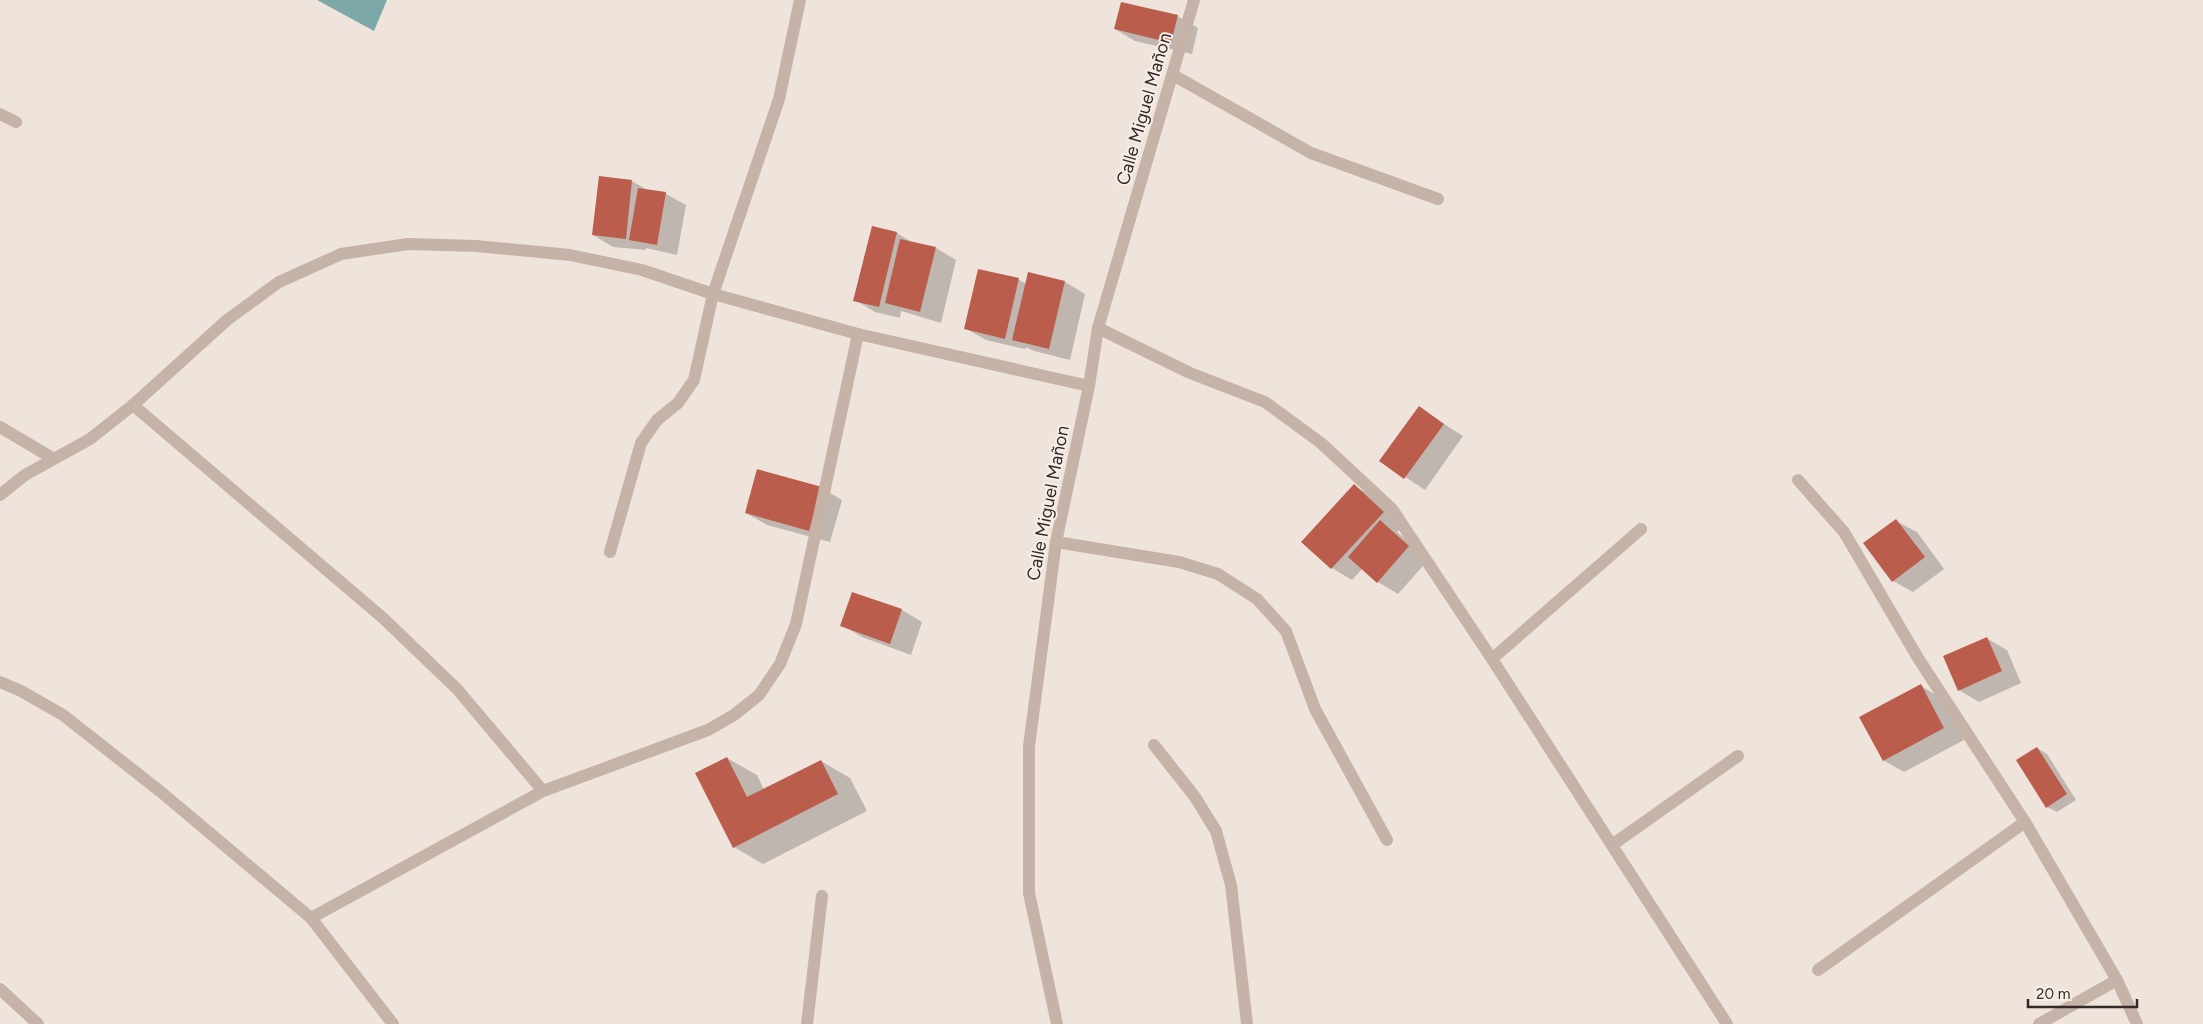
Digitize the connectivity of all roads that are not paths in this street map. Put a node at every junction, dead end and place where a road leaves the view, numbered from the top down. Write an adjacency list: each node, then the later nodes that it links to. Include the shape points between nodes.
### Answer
1 (800, 0): 7 (street, via 779,99)
2 (1194, 0): 3 (street, Calle Miguel Mañon)
3 (1173, 75): 6 (street, via 1311,154); 8 (street, Calle Miguel Mañon)
4 (0, 114): 5 (street)
5 (16, 122)
6 (1438, 199)
7 (713, 294): 9 (street); 11 (street, via 642,270 570,255 476,246 408,244 341,254 279,282 227,320); 18 (street, via 694,380 678,402 657,420 642,443)
8 (1098, 328): 10 (street, Calle Miguel Mañon); 19 (street, via 1190,373 1265,402 1321,443 1392,509)
9 (858, 334): 10 (street); 23 (street, via 796,624 780,664 759,695 708,730)
10 (1088, 386): 17 (street, Calle Miguel Mañon)
11 (133, 405): 13 (street, via 90,439); 23 (street, via 383,618 456,689)
12 (0, 427): 13 (street)
13 (54, 459): 15 (street, via 25,475)
14 (1798, 480): 24 (street, via 1844,532 1918,658)
15 (0, 495)
16 (1641, 529): 19 (street)
17 (1056, 542): 25 (street, via 1179,562 1218,574 1257,599 1286,631 1315,709); 35 (street, Calle Miguel Mañon, via 1029,746 1029,893)
18 (610, 552)
19 (1492, 660): 26 (street)
20 (0, 682): 28 (street, via 63,715)
21 (1154, 745): 36 (street, via 1195,797 1216,831 1231,885)
22 (1738, 756): 26 (street)
23 (543, 791): 28 (street)
24 (2025, 822): 29 (street); 30 (street)
25 (1387, 840)
26 (1612, 845): 37 (street)
27 (822, 896): 34 (street)
28 (311, 918): 33 (street)
29 (1818, 970)
30 (2117, 980): 38 (street); 39 (street)
31 (0, 990): 32 (street)
32 (38, 1024)
33 (393, 1024)
34 (807, 1024)
35 (1057, 1024)
36 (1246, 1024)
37 (1727, 1024)
38 (2039, 1024)
39 (2137, 1024)

